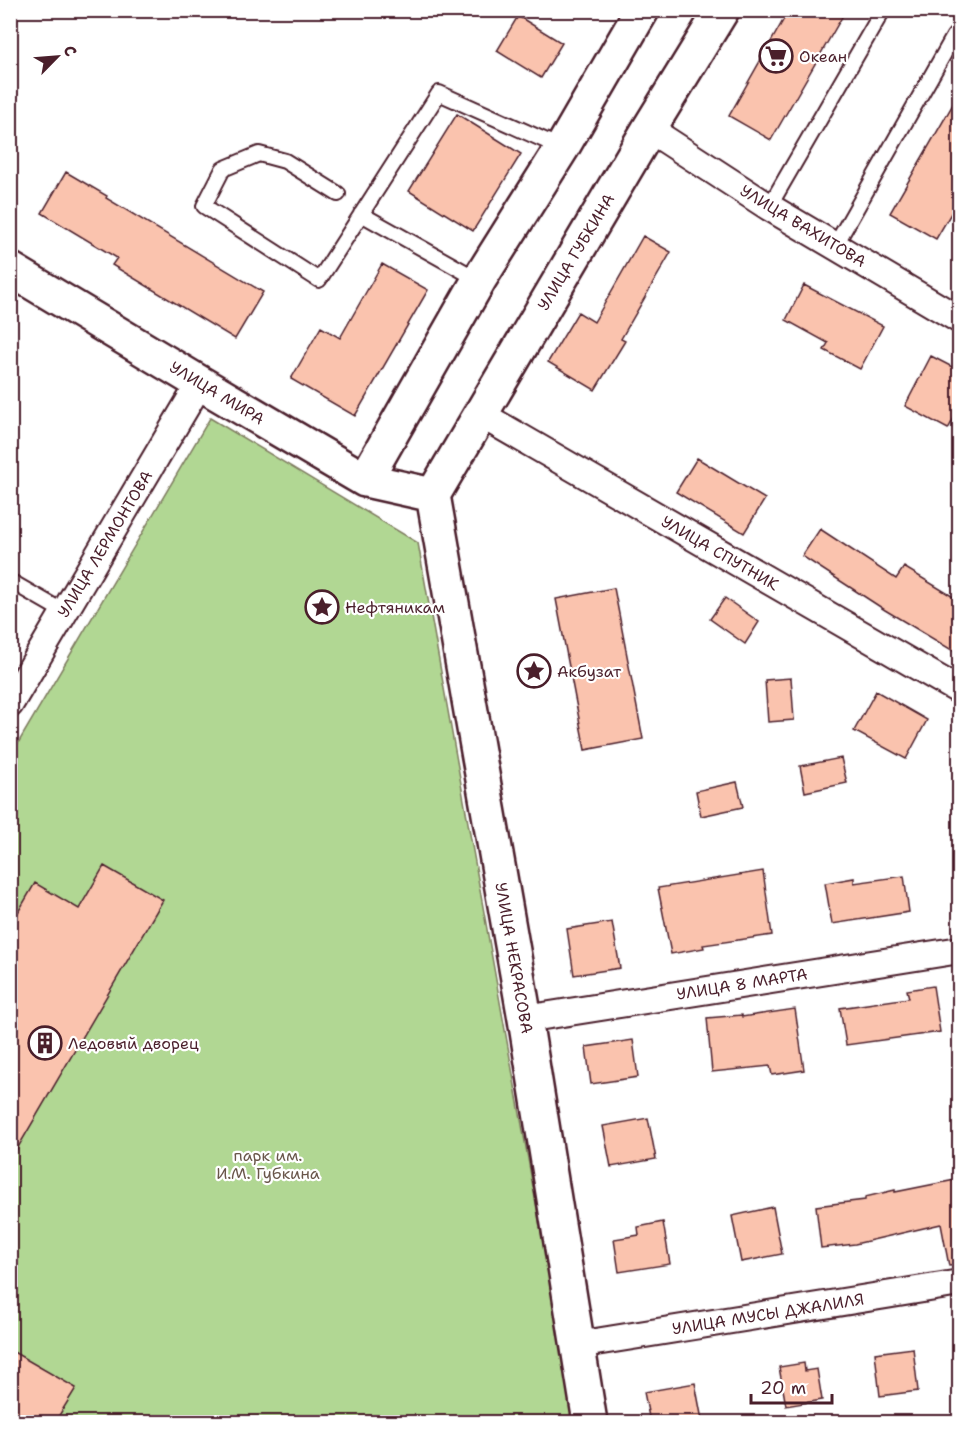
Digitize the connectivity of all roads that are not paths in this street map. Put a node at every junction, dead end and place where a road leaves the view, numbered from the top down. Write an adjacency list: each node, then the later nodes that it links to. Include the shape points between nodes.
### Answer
1 (642, 10): 6 (street)
2 (722, 10): 5 (street, УЛИЦА ГУБКИНА)
3 (883, 10): 8 (lane)
4 (954, 36): 10 (lane)
5 (649, 129): 8 (street, УЛИЦА ВАХИТОВА); 15 (street, УЛИЦА ГУБКИНА)
6 (562, 148): 9 (lane, via 439,93); 12 (street)
7 (338, 194): 9 (lane, via 285,161 260,154 224,170 204,206 319,280)
8 (769, 207): 10 (street, УЛИЦА ВАХИТОВА)
9 (361, 214): 12 (lane)
10 (834, 246): 13 (street, УЛИЦА ВАХИТОВА)
11 (10, 269): 14 (street, УЛИЦА МИРА)
12 (479, 280): 16 (street)
13 (960, 320)
14 (200, 383): 16 (street, УЛИЦА МИРА); 19 (street, УЛИЦА ЛЕРМОНТОВА)
15 (480, 414): 17 (street, УЛИЦА ГУБКИНА); 20 (street, УЛИЦА СПУТНИК)
16 (366, 480): 17 (street, УЛИЦА МИРА)
17 (433, 495): 23 (street, УЛИЦА НЕКРАСОВА)
18 (10, 581): 19 (lane)
19 (64, 612): 21 (street, УЛИЦА ЛЕРМОНТОВА)
20 (960, 691)
21 (10, 704)
22 (960, 950): 23 (street, УЛИЦА 8 МАРТА)
23 (525, 1019): 25 (street, УЛИЦА НЕКРАСОВА)
24 (960, 1282): 25 (street, УЛИЦА МУСЫ ДЖАЛИЛЯ)
25 (577, 1345): 26 (street, УЛИЦА НЕКРАСОВА)
26 (590, 1422)

